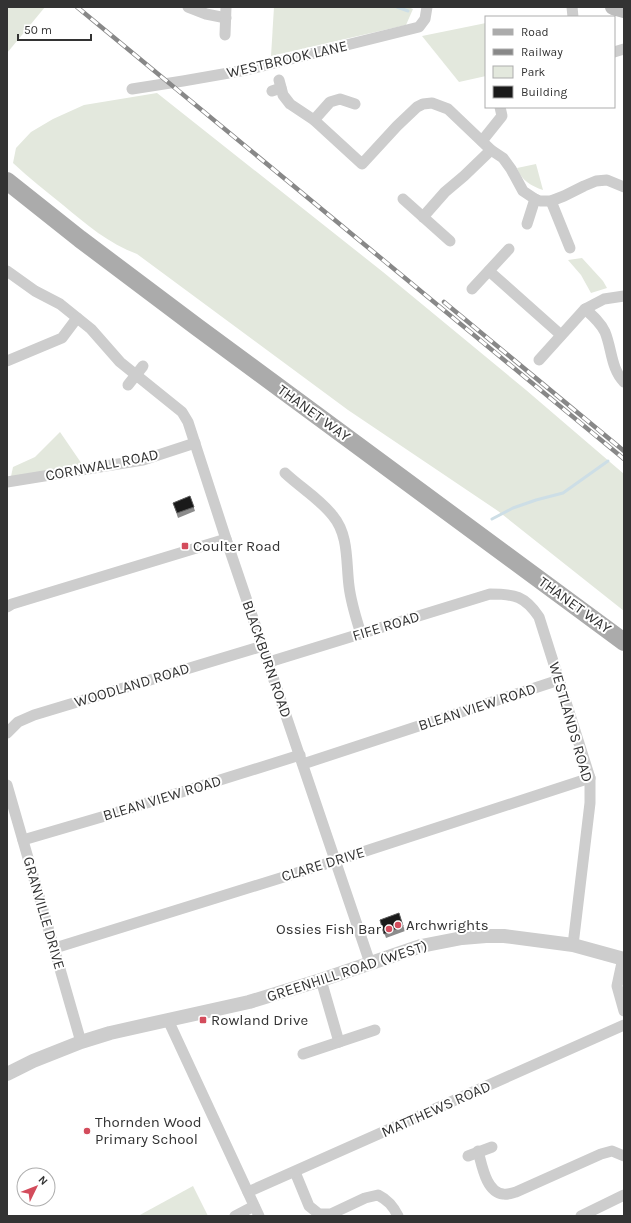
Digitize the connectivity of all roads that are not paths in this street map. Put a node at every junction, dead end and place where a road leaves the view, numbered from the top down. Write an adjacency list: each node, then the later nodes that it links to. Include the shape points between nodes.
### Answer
1 (188, 7): 5 (street, via 206,14)
2 (427, 7): 8 (street, WESTBROOK LANE, via 425,19 419,27 246,70)
3 (613, 7): 4 (main road)
4 (624, 10)
5 (226, 13): 6 (street)
6 (225, 35)
7 (277, 86): 11 (street, via 290,104)
8 (132, 89)
9 (355, 104): 11 (street, via 340,99 330,102)
10 (500, 108): 12 (street, via 502,116)
11 (314, 120): 12 (street, via 362,164 397,126 423,104 432,103 448,109)
12 (482, 140): 13 (street)
13 (492, 150): 17 (street, via 503,158 523,191); 19 (street, via 445,192)
14 (7, 181): 44 (main road, THANET WAY, via 190,322)
15 (624, 187): 18 (street, via 607,180 596,181)
16 (403, 199): 19 (street)
17 (535, 199): 18 (street); 20 (street)
18 (551, 201): 22 (street)
19 (423, 217): 21 (street)
20 (527, 224)
21 (450, 241)
22 (570, 248)
23 (509, 249): 25 (street)
24 (7, 271): 29 (street, BLACKBURN ROAD, via 35,291 60,304)
25 (488, 271): 26 (street); 30 (street)
26 (472, 289)
27 (624, 296): 28 (street, via 604,299)
28 (585, 309): 30 (street); 35 (street, via 599,322 605,332 614,367)
29 (77, 318): 32 (street, via 62,338); 34 (street, BLACKBURN ROAD)
30 (561, 335): 31 (street)
31 (539, 360)
32 (7, 361)
33 (143, 366): 34 (street)
34 (136, 375): 36 (street); 37 (street, BLACKBURN ROAD, via 182,412)
35 (624, 382)
36 (128, 385)
37 (195, 444): 39 (street, CORNWALL ROAD, via 143,460); 40 (street, BLACKBURN ROAD)
38 (288, 480): 43 (street, via 323,504 334,517 344,536 352,604)
39 (7, 482)
40 (226, 539): 42 (street); 45 (street, BLACKBURN ROAD)
41 (504, 594): 43 (street, FIFE ROAD, via 490,594); 47 (street, WESTLANDS ROAD, via 519,597 532,606 540,617)
42 (7, 607)
43 (361, 634): 46 (street, FIFE ROAD)
44 (624, 642)
45 (262, 646): 46 (street, BLACKBURN ROAD); 48 (street, WOODLAND ROAD, via 34,715 18,722)
46 (268, 662): 49 (street, BLACKBURN ROAD)
47 (559, 680): 49 (street, BLEAN VIEW ROAD); 50 (street, WESTLANDS ROAD)
48 (7, 733)
49 (301, 760): 52 (street, BLEAN VIEW ROAD); 53 (street, BLACKBURN ROAD)
50 (590, 778): 53 (street, CLARE DRIVE); 54 (street, WESTLANDS ROAD, via 590,803)
51 (7, 785): 52 (street, GRANVILLE DRIVE)
52 (23, 840): 55 (street, GRANVILLE DRIVE)
53 (335, 861): 55 (street, CLARE DRIVE); 57 (street, BLACKBURN ROAD)
54 (573, 945): 56 (street, GREENHILL ROAD (WEST)); 57 (street, GREENHILL ROAD (WEST), via 504,936 462,938 421,946)
55 (54, 948): 63 (street, GRANVILLE DRIVE)
56 (624, 958): 59 (street, via 617,986)
57 (370, 963): 58 (street, GREENHILL ROAD (WEST))
58 (321, 980): 60 (street, GREENHILL ROAD (WEST), via 249,1002); 64 (street)
59 (624, 1011)
60 (168, 1020): 63 (street, GREENHILL ROAD (WEST)); 72 (street)
61 (624, 1025): 71 (street, MATTHEWS ROAD)
62 (375, 1030): 64 (street)
63 (81, 1042): 66 (street, GREENHILL ROAD (WEST))
64 (340, 1042): 65 (street)
65 (303, 1055)
66 (7, 1074)
67 (492, 1147): 68 (street)
68 (478, 1151): 69 (street); 70 (street, via 491,1188 502,1194 516,1192 601,1154 612,1151)
69 (468, 1156)
70 (624, 1156)
71 (295, 1172): 72 (street, MATTHEWS ROAD); 76 (street, via 309,1206 319,1214 331,1214 365,1198 378,1195 386,1199)
72 (248, 1192): 74 (street)
73 (624, 1195): 77 (street)
74 (257, 1211): 75 (street)
75 (235, 1216)
76 (398, 1216)
77 (581, 1216)

